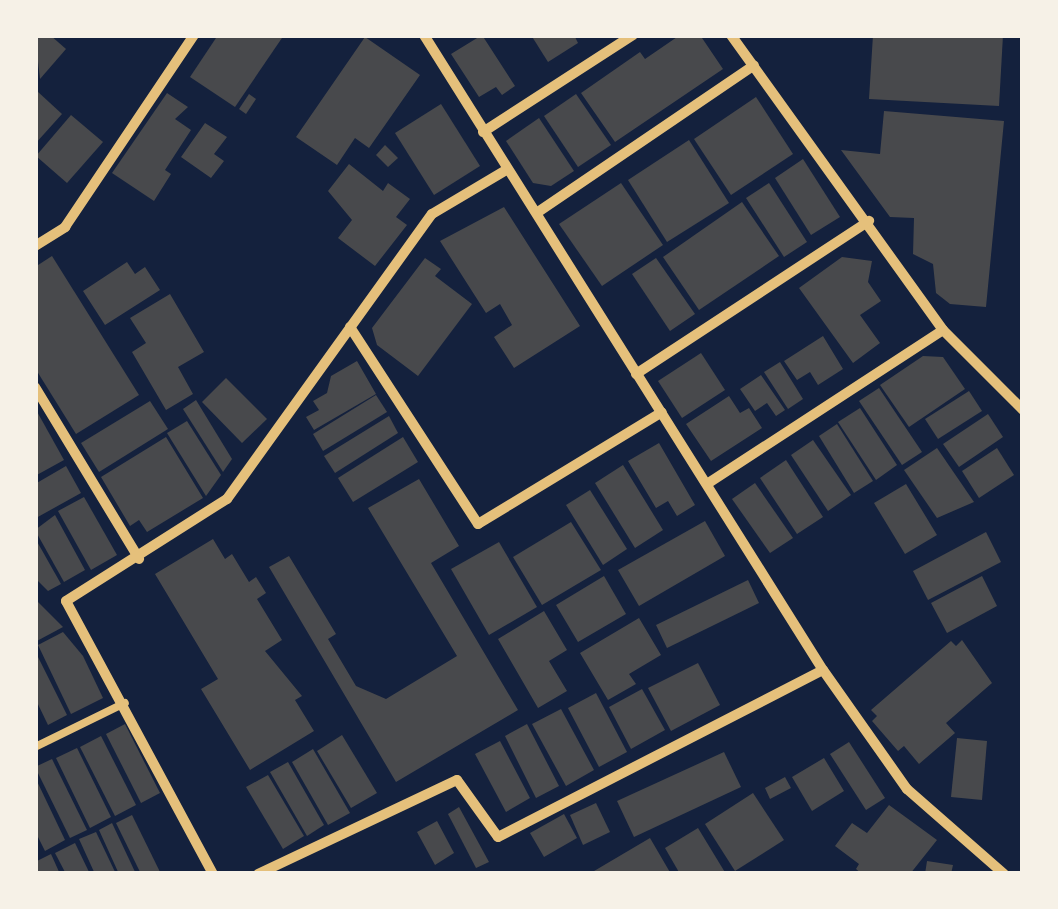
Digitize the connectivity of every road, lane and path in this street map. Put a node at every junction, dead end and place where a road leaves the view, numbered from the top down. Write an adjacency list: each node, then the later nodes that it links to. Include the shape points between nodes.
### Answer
1 (194, 35): 10 (street, via 65,227)
2 (424, 35): 6 (street)
3 (634, 35): 6 (street)
4 (732, 35): 5 (street)
5 (754, 65): 8 (street); 9 (street)
6 (483, 132): 7 (street)
7 (506, 170): 8 (street); 11 (street, via 432,214)
8 (538, 212): 13 (street)
9 (869, 221): 12 (street); 13 (street)
10 (35, 246)
11 (350, 327): 16 (street, via 478,524); 18 (street, via 226,499)
12 (943, 330): 15 (street); 17 (street)
13 (636, 374): 16 (street)
14 (35, 388): 18 (street)
15 (1023, 410)
16 (662, 412): 17 (street)
17 (710, 482): 19 (street)
18 (140, 558): 20 (street, via 66,601)
19 (823, 670): 23 (street, via 498,837 457,780); 24 (street, via 907,789)
20 (125, 703): 21 (lane); 22 (street)
21 (35, 747)
22 (212, 874)
23 (258, 874)
24 (1004, 874)

